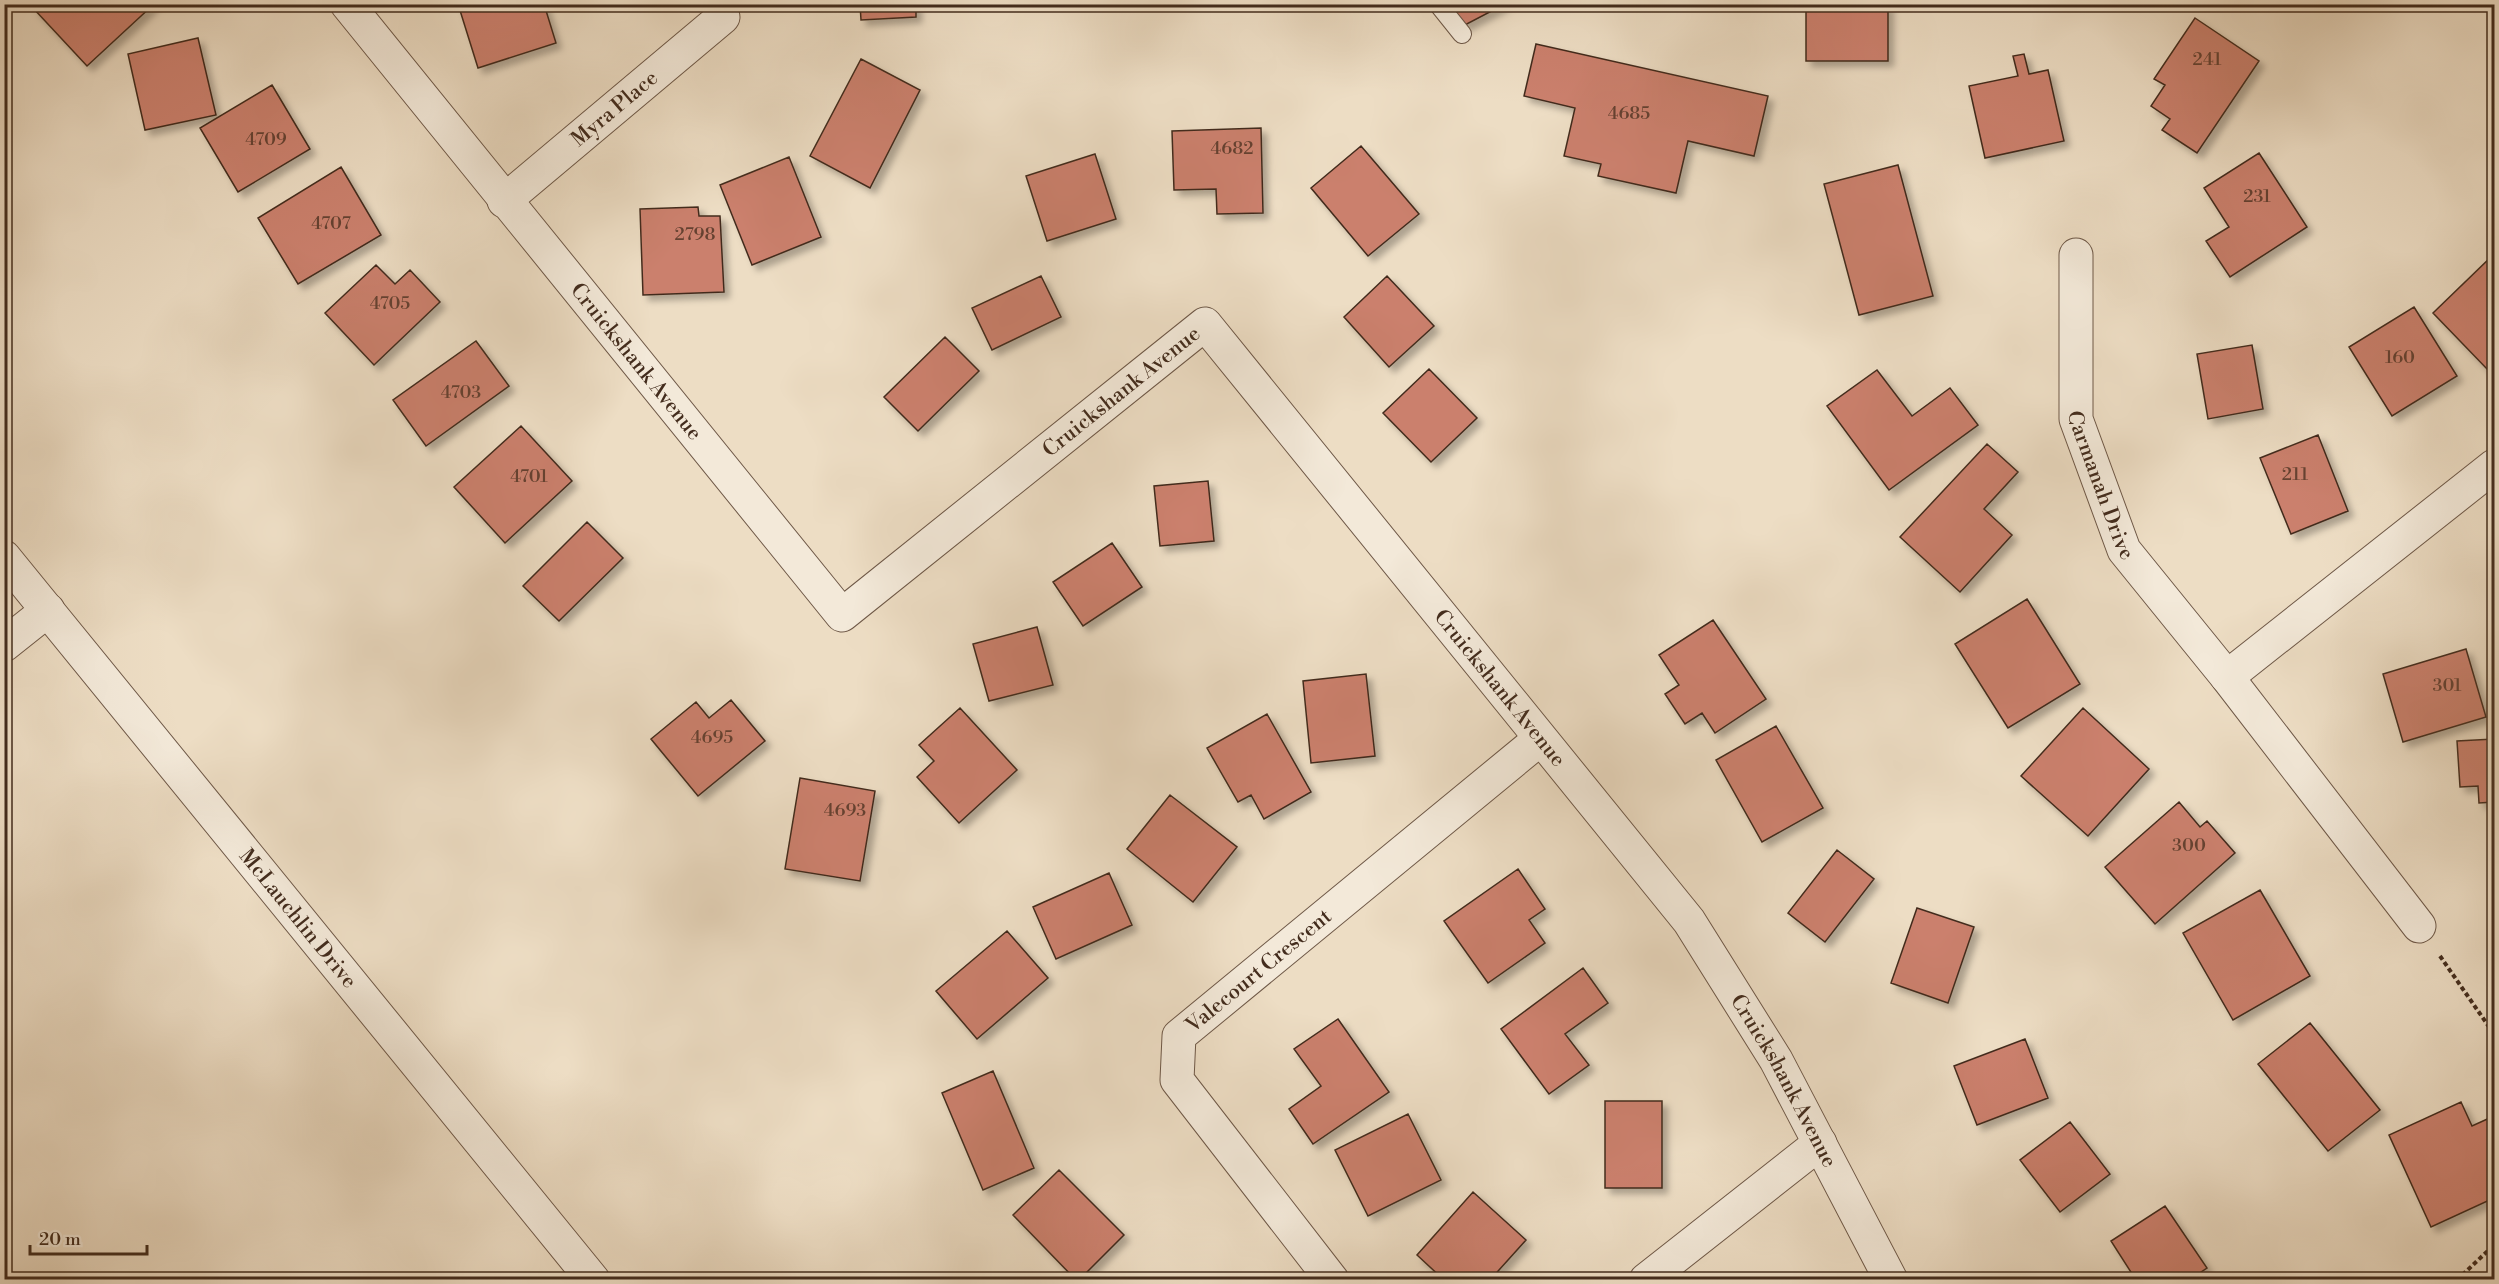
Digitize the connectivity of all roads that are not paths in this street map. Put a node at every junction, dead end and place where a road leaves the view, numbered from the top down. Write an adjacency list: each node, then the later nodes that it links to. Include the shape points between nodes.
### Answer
1 (347, 4): 5 (street, Cruickshank Avenue)
2 (1438, 4): 4 (lane)
3 (723, 17): 5 (street, Myra Place)
4 (1462, 34)
5 (504, 201): 12 (street, Cruickshank Avenue, via 842,615 1206,324)
6 (2076, 255): 11 (street, Carmanah Drive, via 2076,420 2124,550)
7 (2494, 466): 11 (street)
8 (4, 556): 9 (street, McLauchlin Drive)
9 (48, 610): 10 (street); 15 (street, McLauchlin Drive)
10 (4, 645)
11 (2227, 677): 13 (street, Carmanah Drive)
12 (1540, 739): 14 (street, Cruickshank Avenue, via 1689,921 1776,1060); 16 (street, Valecourt Crescent, via 1179,1036 1177,1080)
13 (2419, 926)
14 (1820, 1143): 17 (street); 18 (street, Cruickshank Avenue)
15 (593, 1280)
16 (1332, 1280)
17 (1646, 1280)
18 (1892, 1280)

